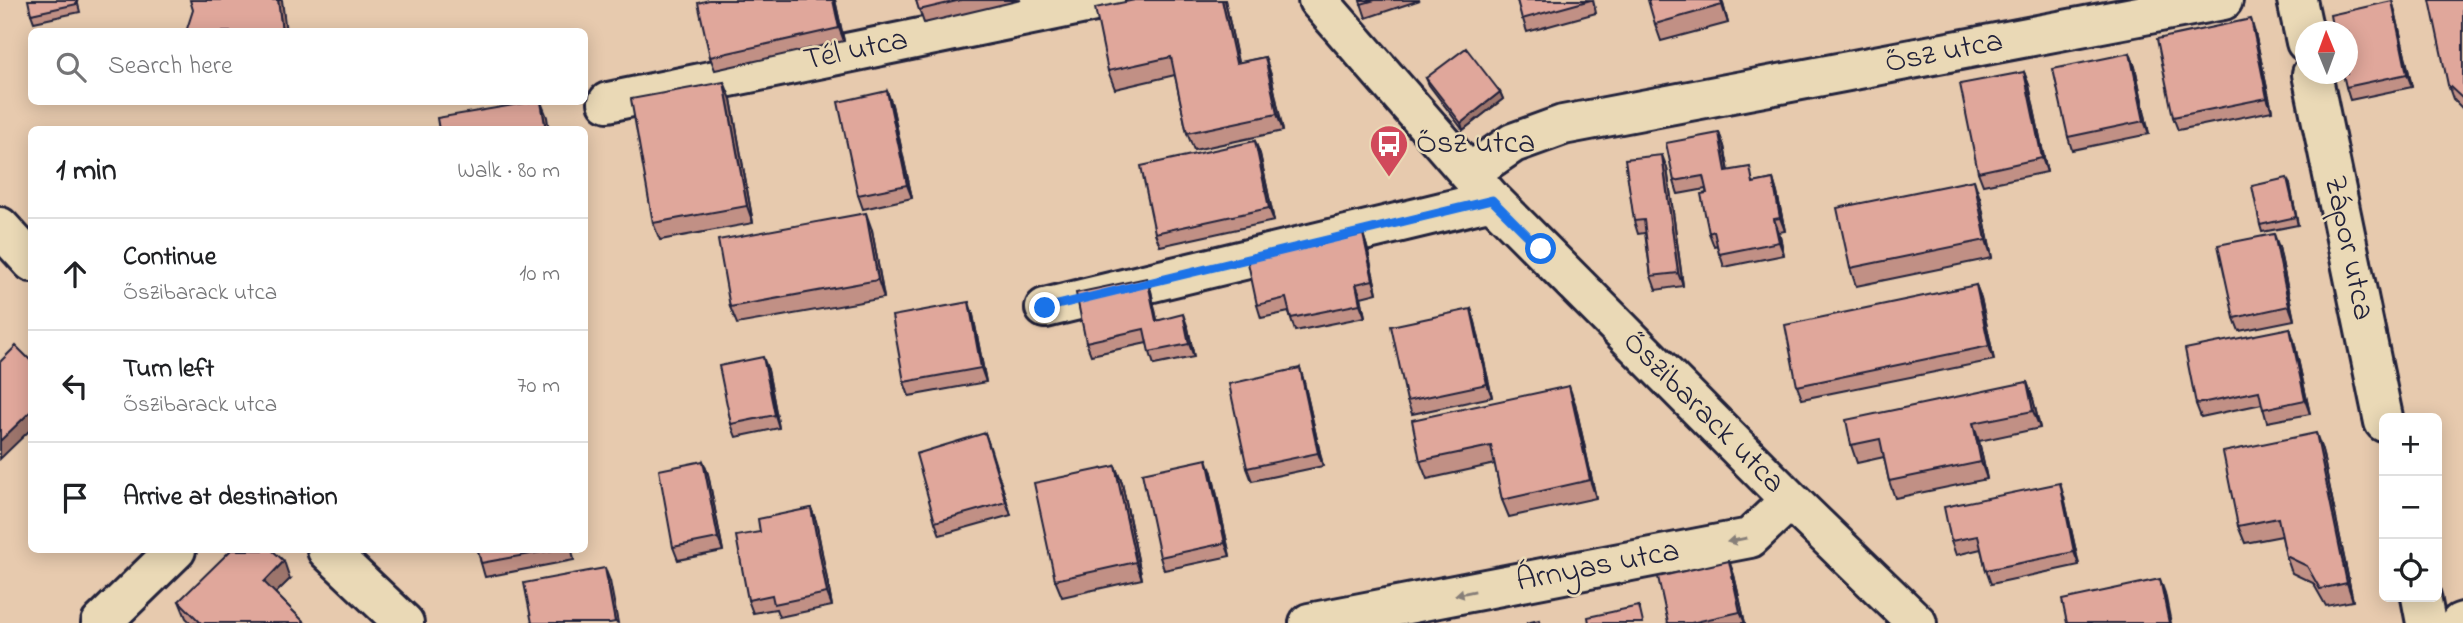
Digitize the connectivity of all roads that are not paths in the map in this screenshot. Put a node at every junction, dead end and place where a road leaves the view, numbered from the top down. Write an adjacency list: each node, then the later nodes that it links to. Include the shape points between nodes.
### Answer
1 (1105, 0): 7 (street, Tél utca)
2 (1318, 0): 8 (street, Őszibarack utca)
3 (2223, 0): 8 (street, Ősz utca, via 1563,125 1513,143)
4 (2297, 0): 5 (street)
5 (2301, 21)
6 (2314, 84): 12 (street, Zápor utca)
7 (608, 102)
8 (1480, 187): 11 (street); 13 (street, Őszibarack utca)
9 (0, 227): 10 (street)
10 (28, 258)
11 (1045, 308)
12 (2382, 413)
13 (1790, 500): 19 (street, Árnyas utca, one-way to 19, via 1750,538); 20 (street, Őszibarack utca)
14 (173, 553): 17 (street)
15 (330, 553): 18 (street)
16 (2422, 602): 21 (street)
17 (101, 623)
18 (404, 623)
19 (1309, 623)
20 (1917, 623)
21 (2426, 623)

